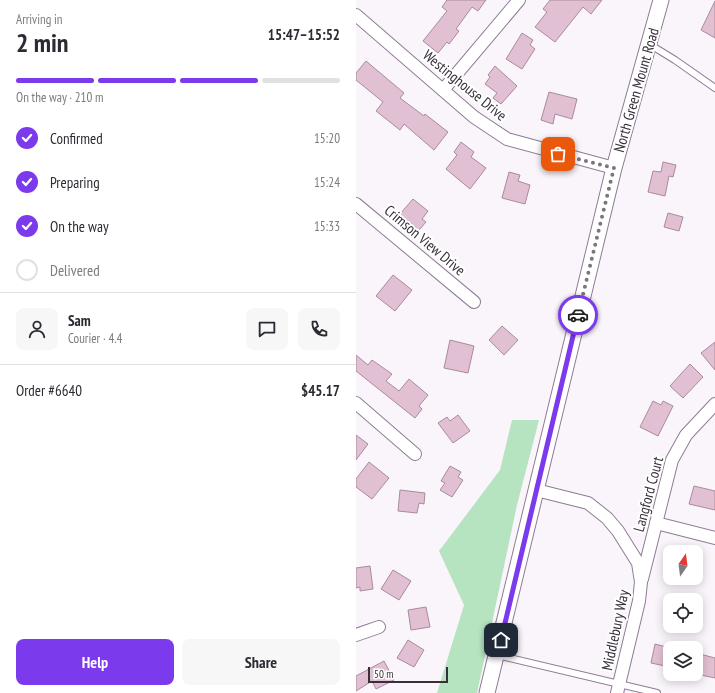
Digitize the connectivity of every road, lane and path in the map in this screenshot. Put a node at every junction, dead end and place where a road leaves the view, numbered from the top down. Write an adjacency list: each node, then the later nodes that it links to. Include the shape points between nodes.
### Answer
1 (519, 0): 6 (street)
2 (661, 0): 4 (street, North Green Mount Road)
3 (356, 15): 6 (street, Westinghouse Drive)
4 (649, 44): 5 (lane); 7 (street, North Green Mount Road)
5 (715, 88)
6 (443, 90): 7 (street, Westinghouse Drive, via 474,117 507,139)
7 (614, 168): 13 (street, North Green Mount Road)
8 (356, 204): 9 (street, Crimson View Drive)
9 (474, 302)
10 (356, 403): 12 (street)
11 (715, 404): 14 (street, Langford Court, via 686,436 672,460)
12 (415, 454)
13 (536, 490): 16 (street, Middlebury Way, via 588,503 606,518 618,530 638,563); 19 (street, North Green Mount Road)
14 (656, 523): 15 (street); 16 (street, Langford Court)
15 (715, 538)
16 (641, 582): 20 (street, Middlebury Way, via 639,601)
17 (379, 627): 18 (street)
18 (356, 635)
19 (498, 654): 20 (lane); 21 (street, North Green Mount Road)
20 (618, 688): 22 (lane)
21 (487, 693)
22 (657, 693)

